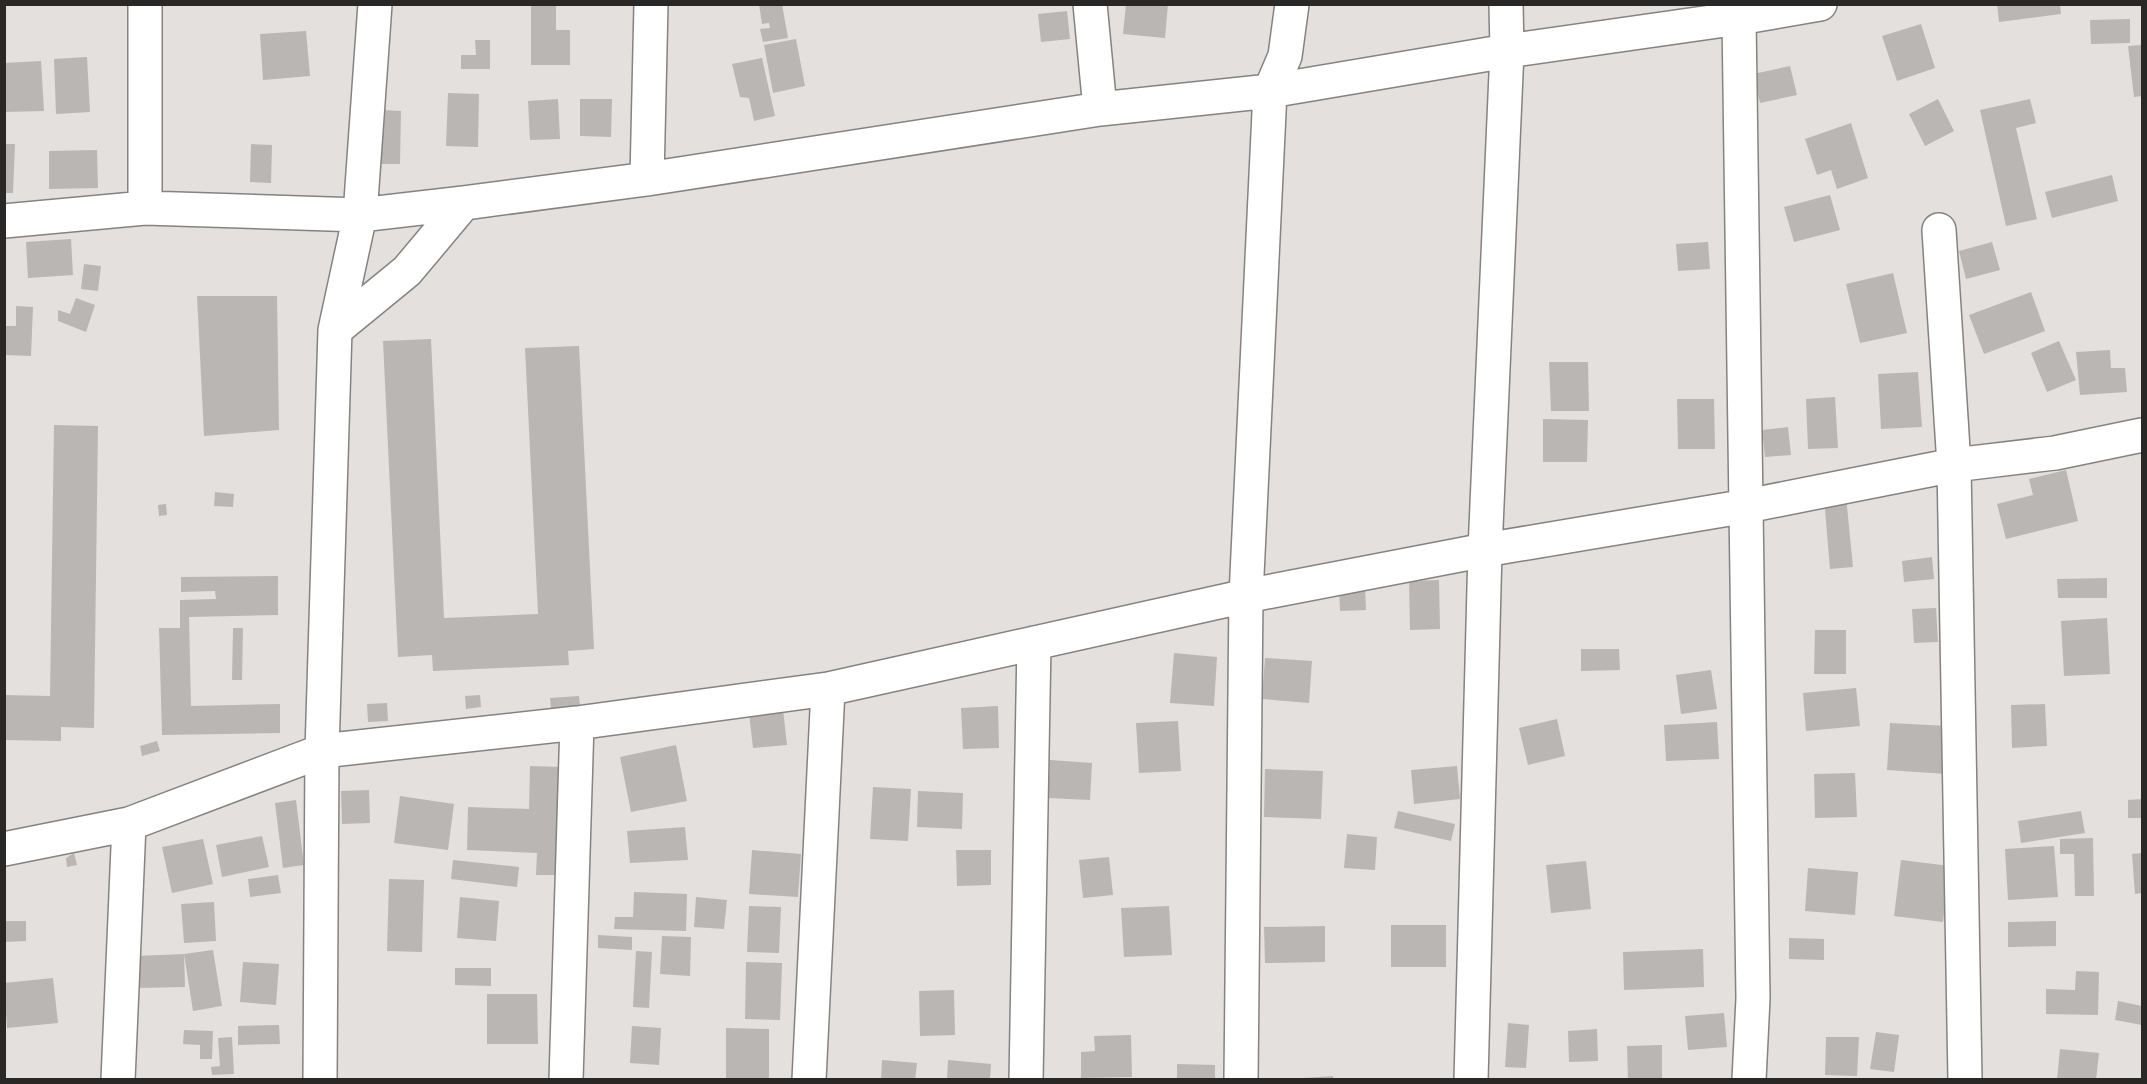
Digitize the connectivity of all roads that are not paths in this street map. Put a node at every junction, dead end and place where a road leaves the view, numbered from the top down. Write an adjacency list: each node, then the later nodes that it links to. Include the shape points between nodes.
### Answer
1 (145, 4): 14 (street)
2 (375, 4): 15 (street)
3 (651, 4): 12 (street)
4 (1090, 4): 11 (street)
5 (1292, 4): 10 (street, via 1285,56)
6 (1506, 4): 9 (street)
7 (1820, 4): 8 (street)
8 (1738, 11): 9 (street); 21 (street)
9 (1507, 51): 10 (street); 22 (street)
10 (1270, 91): 11 (street); 23 (street)
11 (1100, 109): 12 (street)
12 (647, 179): 13 (street)
13 (464, 203): 15 (street); 18 (street, via 407,271)
14 (145, 208): 15 (street); 16 (street)
15 (360, 215): 18 (street)
16 (4, 221)
17 (1939, 230): 20 (street)
18 (335, 330): 27 (street)
19 (2142, 435): 20 (street, via 2055,453)
20 (1954, 465): 21 (street); 38 (street)
21 (1747, 506): 22 (street); 37 (street, via 1753,998)
22 (1485, 550): 23 (street); 36 (street)
23 (1246, 596): 24 (street); 35 (street)
24 (1034, 643): 25 (street); 34 (street)
25 (828, 689): 26 (street); 33 (street)
26 (577, 723): 27 (street); 32 (street)
27 (322, 751): 28 (street); 31 (street)
28 (129, 824): 29 (street); 30 (street)
29 (4, 849)
30 (118, 1080)
31 (320, 1080)
32 (566, 1080)
33 (809, 1080)
34 (1026, 1080)
35 (1241, 1080)
36 (1471, 1080)
37 (1749, 1080)
38 (1965, 1080)

